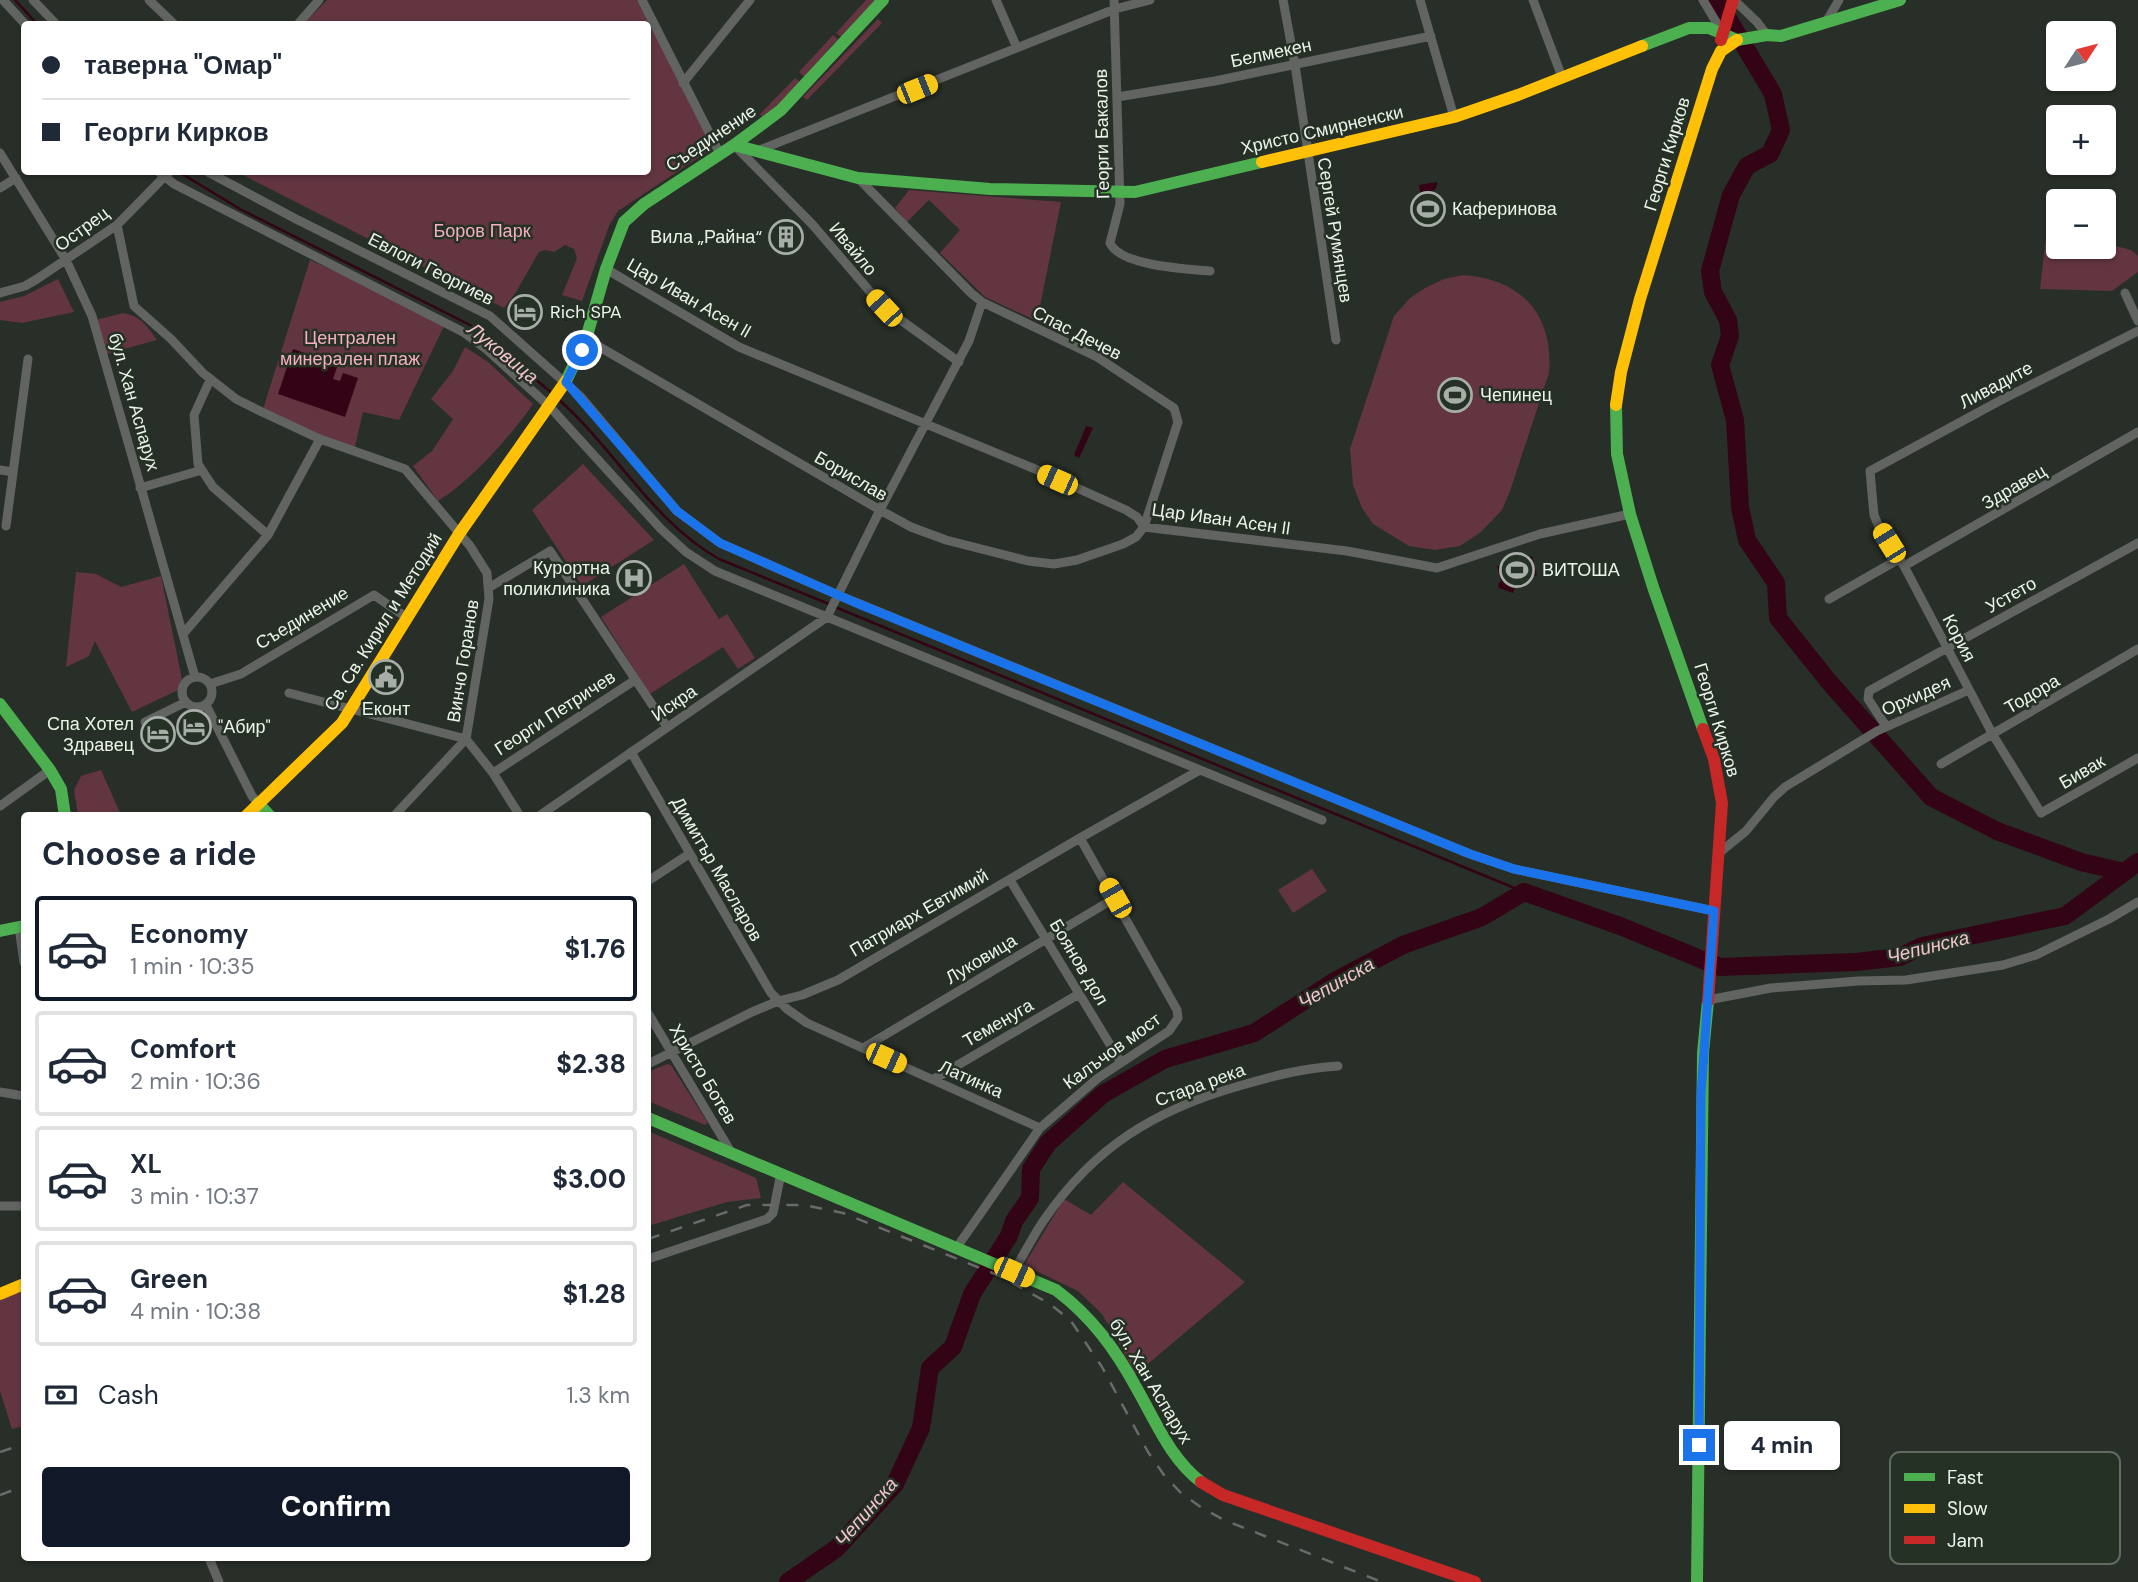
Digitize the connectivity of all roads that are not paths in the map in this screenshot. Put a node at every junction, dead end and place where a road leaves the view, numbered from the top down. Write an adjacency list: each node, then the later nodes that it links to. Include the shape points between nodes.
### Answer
1 (3, 0): 18 (street)
2 (33, 0): 19 (street)
3 (149, 0): 20 (street)
4 (642, 0): 31 (street)
5 (750, 0): 31 (street)
6 (883, 0): 34 (street, Съединение, via 781,110)
7 (996, 0): 27 (street)
8 (1150, 0): 17 (street)
9 (1283, 0): 29 (street, Сергей Румянцев)
10 (1420, 0): 25 (street)
11 (1533, 0): 30 (street)
12 (1703, 0): 23 (street)
13 (1839, 0): 22 (street)
14 (1900, 0): 22 (street)
15 (317, 1): 21 (street)
16 (1732, 3): 23 (street, Георги Кирков); 24 (street)
17 (1114, 5): 27 (street); 32 (street, Георги Бакалов)
18 (22, 21)
19 (53, 21)
20 (171, 21)
21 (300, 21)
22 (1825, 24): 24 (street, via 1781,36)
23 (1724, 30): 26 (street, Христо Смирненски); 28 (street, Георги Кирков); 30 (street, Христо Смирненски, via 1689,28)
24 (1767, 35): 26 (street)
25 (1431, 36): 29 (street, Белмекен); 33 (street)
26 (1737, 40): 28 (street)
27 (1017, 48): 35 (street)
28 (1716, 59): 71 (street, Георги Кирков, via 1621,372 1617,454)
29 (1296, 65): 32 (street, Белмекен); 36 (street, Сергей Румянцев)
30 (1562, 77): 33 (street, Христо Смирненски)
31 (683, 83): 38 (street)
32 (1117, 97): 45 (street, Георги Бакалов)
33 (1454, 117): 36 (street, Христо Смирненски)
34 (734, 145): 35 (street, Христо Смирненски); 38 (street, Съединение); 58 (street, Ивайло, via 812,224 884,308)
35 (756, 151): 43 (street, Христо Смирненски)
36 (1307, 151): 45 (street, Христо Смирненски, via 1152,190); 56 (street, Сергей Румянцев)
37 (0, 153): 42 (street, бул. Хан Аспарух)
38 (720, 154): 48 (street, Съединение, via 632,213)
39 (162, 175): 46 (street, Острец)
40 (168, 175): 61 (street, via 454,327 486,349)
41 (214, 175): 60 (street, Евлоги Георгиев, via 483,311)
42 (16, 178): 44 (street); 47 (street, бул. Хан Аспарух)
43 (858, 178): 45 (street, Христо Смирненски); 52 (street, Спас Дечев)
44 (0, 188)
45 (1119, 193): 49 (street, Георги Бакалов, via 1112,248 1158,265)
46 (117, 225): 47 (street, Острец); 59 (street, Винчо Горанов, via 134,306)
47 (66, 260): 50 (street, Острец, via 25,286); 69 (street, бул. Хан Аспарух, via 92,316)
48 (606, 269): 55 (street, Съединение); 62 (street, Цар Иван Асен II, via 729,342)
49 (1210, 271)
50 (0, 293)
51 (2125, 293): 53 (street)
52 (982, 302): 58 (street); 73 (street, Спас Дечев, via 1097,357 1174,408 1178,422)
53 (2138, 321)
54 (2138, 331): 67 (street, Ливадите)
55 (586, 339): 60 (street, Съединение); 70 (street, Борислав)
56 (1336, 340)
57 (28, 359): 68 (street)
58 (959, 362): 62 (street)
59 (211, 380): 64 (street, Винчо Горанов, via 236,399); 66 (street, via 194,415)
60 (566, 382): 61 (street, Съединение); 79 (street, Евлоги Георгиев, via 659,492 696,527 720,543)
61 (549, 406): 74 (street, Съединение); 82 (street, via 686,552 715,571)
62 (925, 425): 70 (street); 73 (street, Цар Иван Асен II, via 1126,510)
63 (2138, 432): 77 (street, Здравец)
64 (320, 439): 74 (street, Винчо Горанов, via 405,469); 75 (street)
65 (0, 470): 68 (street)
66 (202, 470): 69 (street); 75 (street, via 213,487)
67 (1870, 471): 77 (street, Кория, via 1874,515)
68 (13, 472): 72 (street)
69 (140, 488): 83 (street, бул. Хан Аспарух)
70 (880, 510): 73 (street, Борислав, via 927,534 1054,564 1123,544); 79 (street)
71 (1630, 514): 73 (street, Цар Иван Асен II, via 1539,534 1437,568 1347,551); 117 (street, Георги Кирков, via 1718,772 1722,803)
72 (6, 526)
73 (1144, 527)
74 (459, 534): 78 (street, Винчо Горанов, via 487,573); 81 (street, Св. Св. Кирил и Методий)
75 (268, 535): 83 (street)
76 (2138, 543): 84 (street, Устето)
77 (1901, 563): 80 (street, Здравец); 84 (street, Кория)
78 (490, 587): 87 (street, via 550,551); 99 (street, Винчо Горанов)
79 (838, 595): 82 (street); 123 (street, Евлоги Георгиев, via 1470,854 1514,869)
80 (1829, 599)
81 (406, 617): 88 (street, Съединение, via 374,595 241,674); 94 (street, Св. Св. Кирил и Методий)
82 (827, 617): 97 (street, Искра); 104 (street)
83 (183, 634): 86 (street, бул. Хан Аспарух)
84 (1947, 649): 89 (street, Кория); 96 (street, Устето, via 1867,695)
85 (2135, 652): 98 (street, Тодора)
86 (195, 677): 88 (street); 91 (street, via 182,689)
87 (635, 680): 97 (street); 105 (street, Георги Петричев)
88 (210, 684): 93 (street, via 213,693)
89 (1969, 690): 96 (street, Орхидея); 98 (street, Кория)
90 (289, 693): 94 (street)
91 (186, 702): 93 (street, via 198,708); 95 (street)
92 (0, 704): 103 (street)
93 (206, 705): 106 (street)
94 (352, 708): 99 (street); 106 (street, Св. Св. Кирил и Методий, via 324,743)
95 (145, 722)
96 (1886, 726): 117 (street, Орхидея, via 1785,787 1746,831)
97 (667, 727): 100 (street, Искра)
98 (1993, 735): 102 (street, Тодора); 114 (street, Кория)
99 (466, 739): 105 (street); 111 (street, Винчо Горанов)
100 (631, 752): 113 (street, Искра); 118 (street, Димитър Масларов)
101 (2138, 758): 114 (street, Бивак)
102 (1941, 764)
103 (50, 770): 107 (street); 108 (street, via 61,789)
104 (1198, 771): 115 (street); 116 (street, Патриарх Евтимий)
105 (493, 773): 112 (street)
106 (258, 803): 109 (street, Св. Св. Кирил и Методий); 110 (street)
107 (0, 806)
108 (64, 812)
109 (250, 812)
110 (266, 812)
111 (398, 812)
112 (517, 812)
113 (545, 812)
114 (2040, 813)
115 (1322, 820)
116 (1080, 838): 120 (street, Патриарх Евтимий); 121 (street)
117 (1718, 853): 123 (street, Георги Кирков)
118 (689, 854): 119 (street); 129 (street, Димитър Масларов)
119 (651, 879)
120 (1010, 880): 126 (street, Боянов дол); 129 (street, Патриарх Евтимий, via 838,980)
121 (1115, 898): 126 (street, Луковица); 133 (street, Калъчов мост, via 1178,1018 1169,1031)
122 (2138, 902): 128 (street, via 2036,955 2003,965 1906,980)
123 (1714, 911): 128 (street, Георги Кирков)
124 (21, 927): 125 (street)
125 (0, 930)
126 (1046, 939): 127 (street, Боянов дол); 131 (street, Луковица)
127 (1079, 994): 133 (street, Боянов дол); 136 (street, Теменуга)
128 (1708, 997): 153 (street, Георги Кирков, via 1700,1156)
129 (778, 1001): 131 (street, Латинка, via 807,1023); 132 (street, Патриарх Евтимий)
130 (651, 1018): 132 (street, Христо Ботев)
131 (863, 1048): 136 (street, Латинка)
132 (673, 1052): 134 (street, Патриарх Евтимий); 141 (street, Христо Ботев)
133 (1120, 1061): 140 (street, Калъчов мост)
134 (651, 1063)
135 (1339, 1066): 147 (street, Стара река, via 1307,1068 1228,1089 1129,1132 1063,1195)
136 (934, 1079): 140 (street, Латинка)
137 (0, 1092): 138 (street)
138 (21, 1096)
139 (651, 1119): 141 (street, бул. Хан Аспарух)
140 (1040, 1128): 145 (street, Калъчов мост)
141 (732, 1152): 142 (street, бул. Хан Аспарух)
142 (781, 1173): 145 (street, бул. Хан Аспарух); 146 (street, via 773,1213 767,1219)
143 (0, 1206): 144 (street)
144 (21, 1206)
145 (957, 1247): 147 (street, бул. Хан Аспарух)
146 (651, 1258)
147 (1009, 1269): 152 (street, бул. Хан Аспарух, via 1056,1290 1091,1317 1176,1458 1202,1483 1223,1495)
148 (21, 1285): 149 (street)
149 (0, 1294)
150 (210, 1561): 151 (street)
151 (219, 1582)
152 (1475, 1582)
153 (1697, 1582)

